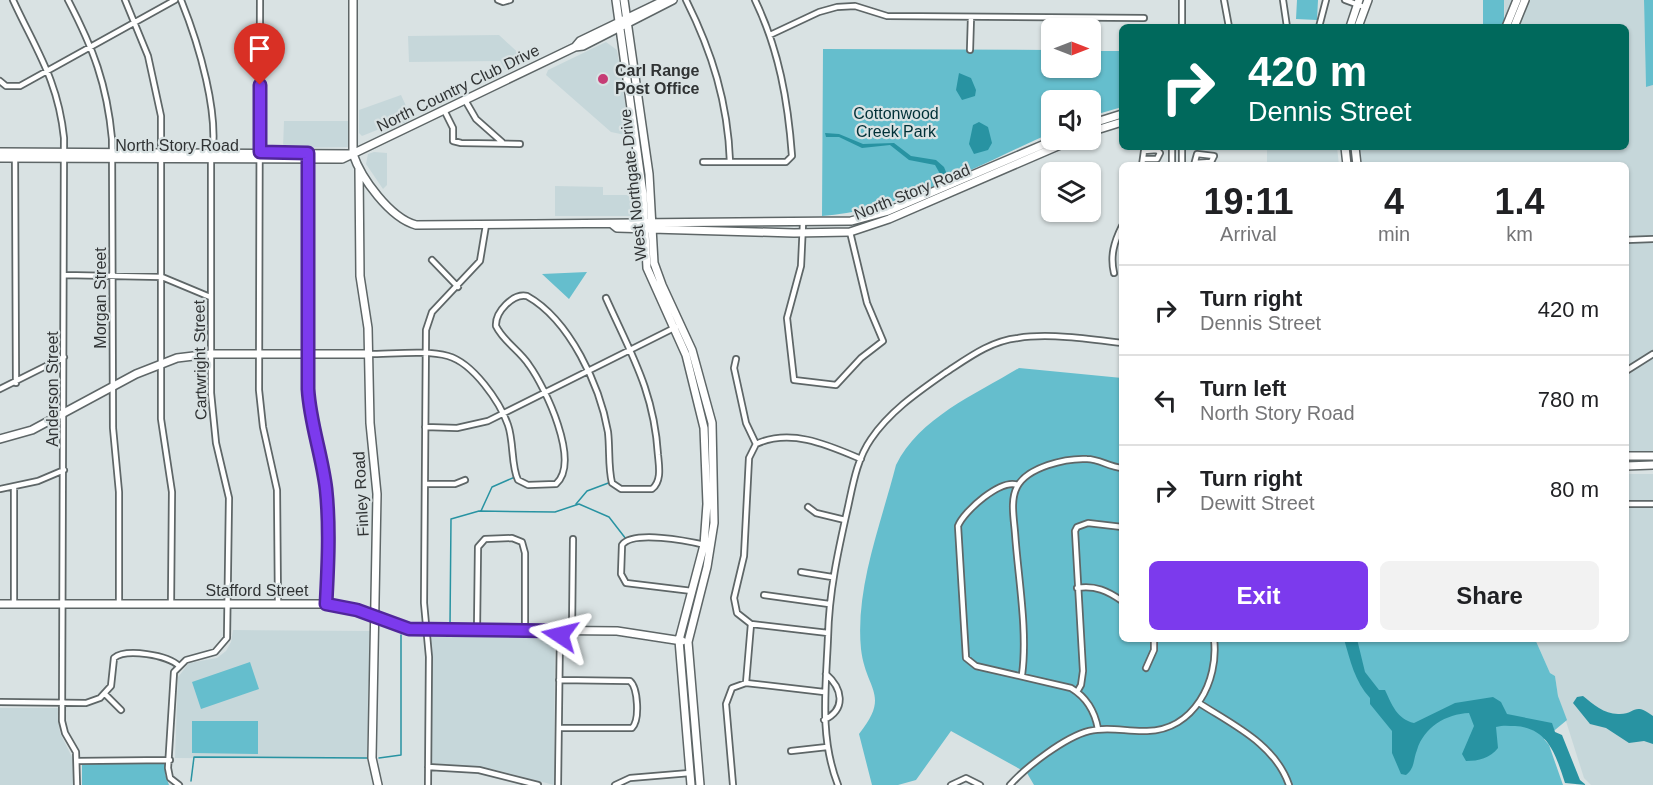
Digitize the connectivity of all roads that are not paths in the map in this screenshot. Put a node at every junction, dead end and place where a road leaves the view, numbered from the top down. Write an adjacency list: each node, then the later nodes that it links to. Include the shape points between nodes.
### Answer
1 (12, 0): 40 (street, Anderson Street)
2 (68, 0): 38 (street, Morgan Street)
3 (125, 0): 26 (street)
4 (175, 0): 26 (street)
5 (181, 0): 60 (street, Cartwright Street, via 193,28 205,76)
6 (260, 0): 59 (street)
7 (352, 0): 54 (main road)
8 (510, 0): 22 (street)
9 (616, 0): 36 (main road, West Northgate Drive)
10 (624, 0): 27 (main road, West Northgate Drive)
11 (665, 0): 27 (main road, North Country Club Drive)
12 (673, 0): 27 (main road, North Country Club Drive)
13 (686, 0): 64 (street, via 717,73 727,123)
14 (755, 0): 37 (street)
15 (1182, 0): 28 (street)
16 (1224, 0): 29 (street)
17 (1283, 0): 30 (street)
18 (1326, 0): 31 (street)
19 (1346, 0): 23 (street)
20 (1517, 0): 34 (main road)
21 (1525, 0): 35 (main road)
22 (500, 1)
23 (1362, 3): 32 (main road); 33 (main road)
24 (971, 17): 25 (street); 37 (street, via 887,16 855,6 837,7); 39 (street)
25 (1144, 18)
26 (135, 20): 38 (street); 58 (street, via 157,88)
27 (626, 22): 36 (main road, North Country Club Drive); 47 (main road, West Northgate Drive)
28 (1182, 24)
29 (1228, 24)
30 (1287, 24)
31 (1320, 24)
32 (1352, 24)
33 (1358, 24)
34 (1507, 24)
35 (1515, 24)
36 (619, 26): 42 (main road, North Country Club Drive, via 580,41 575,47); 47 (main road, West Northgate Drive)
37 (770, 36): 64 (street, via 790,120 792,156 786,162)
38 (91, 44): 40 (street); 57 (street, Morgan Street, via 106,93)
39 (970, 50)
40 (49, 70): 41 (street, via 14,87); 56 (street, Anderson Street, via 62,116)
41 (0, 81)
42 (465, 100): 43 (main road, North Country Club Drive); 49 (street, via 476,119)
43 (444, 110): 49 (street, via 453,128 453,141); 54 (main road, North Country Club Drive)
44 (1119, 115): 45 (main road)
45 (1101, 121)
46 (1119, 123): 48 (main road)
47 (638, 125): 71 (main road, West Northgate Drive, via 650,184)
48 (1101, 129)
49 (502, 142): 50 (street)
50 (520, 144)
51 (1041, 146): 68 (main road, North Story Road)
52 (1047, 150): 68 (main road, North Story Road)
53 (0, 152): 55 (main road, North Story Road)
54 (353, 154): 61 (main road, North Story Road, via 342,159); 65 (main road, North Story Road)
55 (15, 155): 56 (main road, North Story Road); 62 (main road, North Story Road); 99 (street)
56 (64, 155): 57 (main road, North Story Road); 79 (street, Anderson Street)
57 (112, 155): 58 (main road, North Story Road); 80 (street, Morgan Street)
58 (162, 155): 60 (main road, North Story Road); 81 (street)
59 (260, 155): 60 (main road, North Story Road); 61 (main road, North Story Road); 89 (street)
60 (212, 156): 83 (street, Cartwright Street)
61 (308, 156): 90 (street)
62 (0, 158)
63 (703, 162): 64 (street)
64 (729, 162)
65 (359, 169): 66 (main road, North Story Road); 67 (main road, Finley Road)
66 (369, 184): 67 (main road, Finley Road); 70 (main road, North Story Road, via 392,212 411,224)
67 (359, 198): 91 (main road, Finley Road, via 360,276)
68 (918, 202): 69 (main road, North Story Road, via 867,218); 72 (main road, North Story Road, via 867,228)
69 (803, 223): 71 (main road, North Story Road); 73 (street)
70 (486, 225): 71 (main road, North Story Road); 82 (street, via 480,261)
71 (648, 225): 73 (main road, North Story Road); 85 (main road, West Northgate Drive, via 654,263)
72 (850, 231): 73 (main road, North Story Road); 73 (street, via 862,286 883,341 836,385 794,380 787,318 801,266)
73 (803, 233)
74 (1119, 234): 78 (street, via 1111,262)
75 (1653, 239): 76 (street)
76 (1629, 240)
77 (432, 260): 82 (street)
78 (1114, 273)
79 (64, 275): 80 (street); 94 (street, Anderson Street)
80 (112, 275): 81 (street); 100 (street, Morgan Street)
81 (162, 277): 83 (street); 96 (street)
82 (458, 287): 93 (street, via 430,316)
83 (210, 297): 88 (street, Cartwright Street)
84 (606, 298): 87 (street)
85 (678, 326): 87 (street); 126 (main road, West Northgate Drive, via 704,428)
86 (1119, 341): 110 (street, via 1025,337 979,350 893,413)
87 (632, 349): 98 (street); 98 (street, via 652,407 659,477 652,489 614,487 605,418)
88 (210, 354): 89 (main road); 96 (main road); 138 (street, Cartwright Street, via 214,427 229,498)
89 (259, 354): 90 (main road); 139 (street, via 261,414 278,502)
90 (308, 354): 91 (main road); 140 (street, via 311,420 327,497)
91 (369, 354): 93 (street); 142 (main road, Finley Road, via 377,494)
92 (1653, 354): 97 (street)
93 (426, 355): 104 (street, via 447,356 460,362 483,383); 105 (street)
94 (64, 357): 99 (street); 103 (street, Anderson Street)
95 (736, 359): 107 (street, via 734,368 746,423)
96 (162, 362): 100 (main road); 137 (street, via 162,419 172,492)
97 (1629, 369)
98 (588, 371): 102 (street); 102 (street, via 570,339 547,313 527,296 515,297 499,313 496,326 529,364)
99 (16, 384): 101 (street)
100 (112, 387): 103 (main road); 136 (street, Morgan Street, via 119,492)
101 (0, 390)
102 (546, 392): 104 (street); 104 (street, via 563,448 564,472 556,484 528,485 518,480)
103 (64, 413): 106 (main road, via 20,435); 114 (street, Anderson Street)
104 (503, 414): 105 (street, via 467,427)
105 (425, 427): 116 (street)
106 (0, 439)
107 (756, 444): 110 (street, via 776,438 802,439); 143 (street, via 749,459 744,556 734,602 739,616)
108 (1629, 456): 109 (main road)
109 (1653, 456)
110 (861, 459): 123 (street)
111 (1653, 465): 112 (main road)
112 (1629, 466)
113 (1119, 467): 117 (street, via 1087,459 1074,460 1042,468)
114 (63, 470): 118 (street); 135 (street, Anderson Street)
115 (465, 480): 116 (street)
116 (425, 484): 144 (street)
117 (1018, 485): 157 (street, via 1014,493 1014,518); 157 (street, via 1006,484 984,498 964,514 957,530 966,658 976,666)
118 (14, 487): 119 (street); 134 (street)
119 (0, 489)
120 (1629, 504): 121 (street)
121 (1653, 504)
122 (808, 507): 123 (street, via 816,513)
123 (845, 520): 128 (street)
124 (1119, 527): 129 (street, via 1088,523 1077,527)
125 (573, 538): 148 (street)
126 (707, 546): 130 (main road, West Northgate Drive); 130 (street, via 677,539 628,539 622,545 622,578 630,585); 151 (main road, West Northgate Drive)
127 (801, 572): 128 (street)
128 (832, 577): 141 (street)
129 (1077, 588): 132 (street, via 1096,588); 161 (street, via 1083,671)
130 (692, 591): 150 (main road, West Northgate Drive)
131 (764, 595): 141 (street)
132 (1119, 599)
133 (0, 604): 134 (main road, Stafford Street)
134 (14, 604): 135 (main road, Stafford Street)
135 (63, 604): 136 (main road, Stafford Street); 164 (street, Anderson Street)
136 (118, 604): 137 (main road, Stafford Street)
137 (171, 604): 138 (main road, Stafford Street)
138 (229, 604): 139 (main road, Stafford Street); 154 (street, Cartwright Street, via 228,634 222,646)
139 (278, 604): 140 (main road, Stafford Street)
140 (326, 604): 142 (main road, Stafford Street)
141 (829, 604): 149 (street)
142 (376, 616): 144 (main road, Stafford Street, via 405,629); 178 (main road, Finley Road, via 372,758)
143 (751, 624): 149 (street); 159 (street)
144 (426, 629): 145 (main road, Stafford Street); 174 (street)
145 (477, 630): 146 (main road, Stafford Street); 146 (street, via 478,547 492,538 512,538 522,542 525,553)
146 (525, 631): 147 (main road, Stafford Street)
147 (560, 631): 148 (main road, Stafford Street); 158 (street)
148 (572, 631): 150 (main road, Stafford Street, via 632,633)
149 (828, 633): 156 (street)
150 (679, 640): 151 (main road, Stafford Street); 175 (main road, West Northgate Drive)
151 (688, 642): 184 (main road, West Northgate Drive)
152 (1154, 642): 155 (street)
153 (1214, 642): 165 (street, via 1211,675)
154 (179, 666): 162 (street, via 160,655 117,655 113,681); 173 (street, via 172,682)
155 (1146, 668)
156 (826, 674): 160 (street); 167 (street, via 841,697 837,709)
157 (1022, 675): 161 (street, via 1062,684)
158 (559, 680): 168 (street); 168 (street, via 630,681 635,686 636,723 632,728)
159 (746, 683): 160 (street); 185 (street, via 732,688 726,699)
160 (824, 692): 167 (street)
161 (1077, 692): 169 (street, via 1091,708)
162 (105, 694): 164 (street, via 86,703); 166 (street)
163 (0, 702): 164 (street)
164 (62, 703): 172 (street, Anderson Street, via 63,725)
165 (1199, 703): 169 (street, via 1170,727 1146,732); 190 (street, via 1263,746 1280,765)
166 (121, 710)
167 (824, 720): 170 (street)
168 (559, 728): 181 (street)
169 (1098, 729): 189 (street, via 1065,743)
170 (827, 747): 171 (street); 186 (street)
171 (791, 751)
172 (77, 760): 173 (street); 176 (street, Anderson Street)
173 (170, 760): 177 (street, via 168,773)
174 (428, 767): 179 (street); 180 (street, via 479,770)
175 (690, 772): 182 (street, via 630,778); 183 (main road, West Northgate Drive)
176 (77, 785)
177 (179, 785)
178 (378, 785)
179 (428, 785)
180 (538, 785)
181 (558, 785)
182 (615, 785)
183 (691, 785)
184 (700, 785)
185 (733, 785)
186 (838, 785)
187 (951, 785): 188 (street, via 966,778)
188 (980, 785)
189 (1010, 785)
190 (1289, 785)

